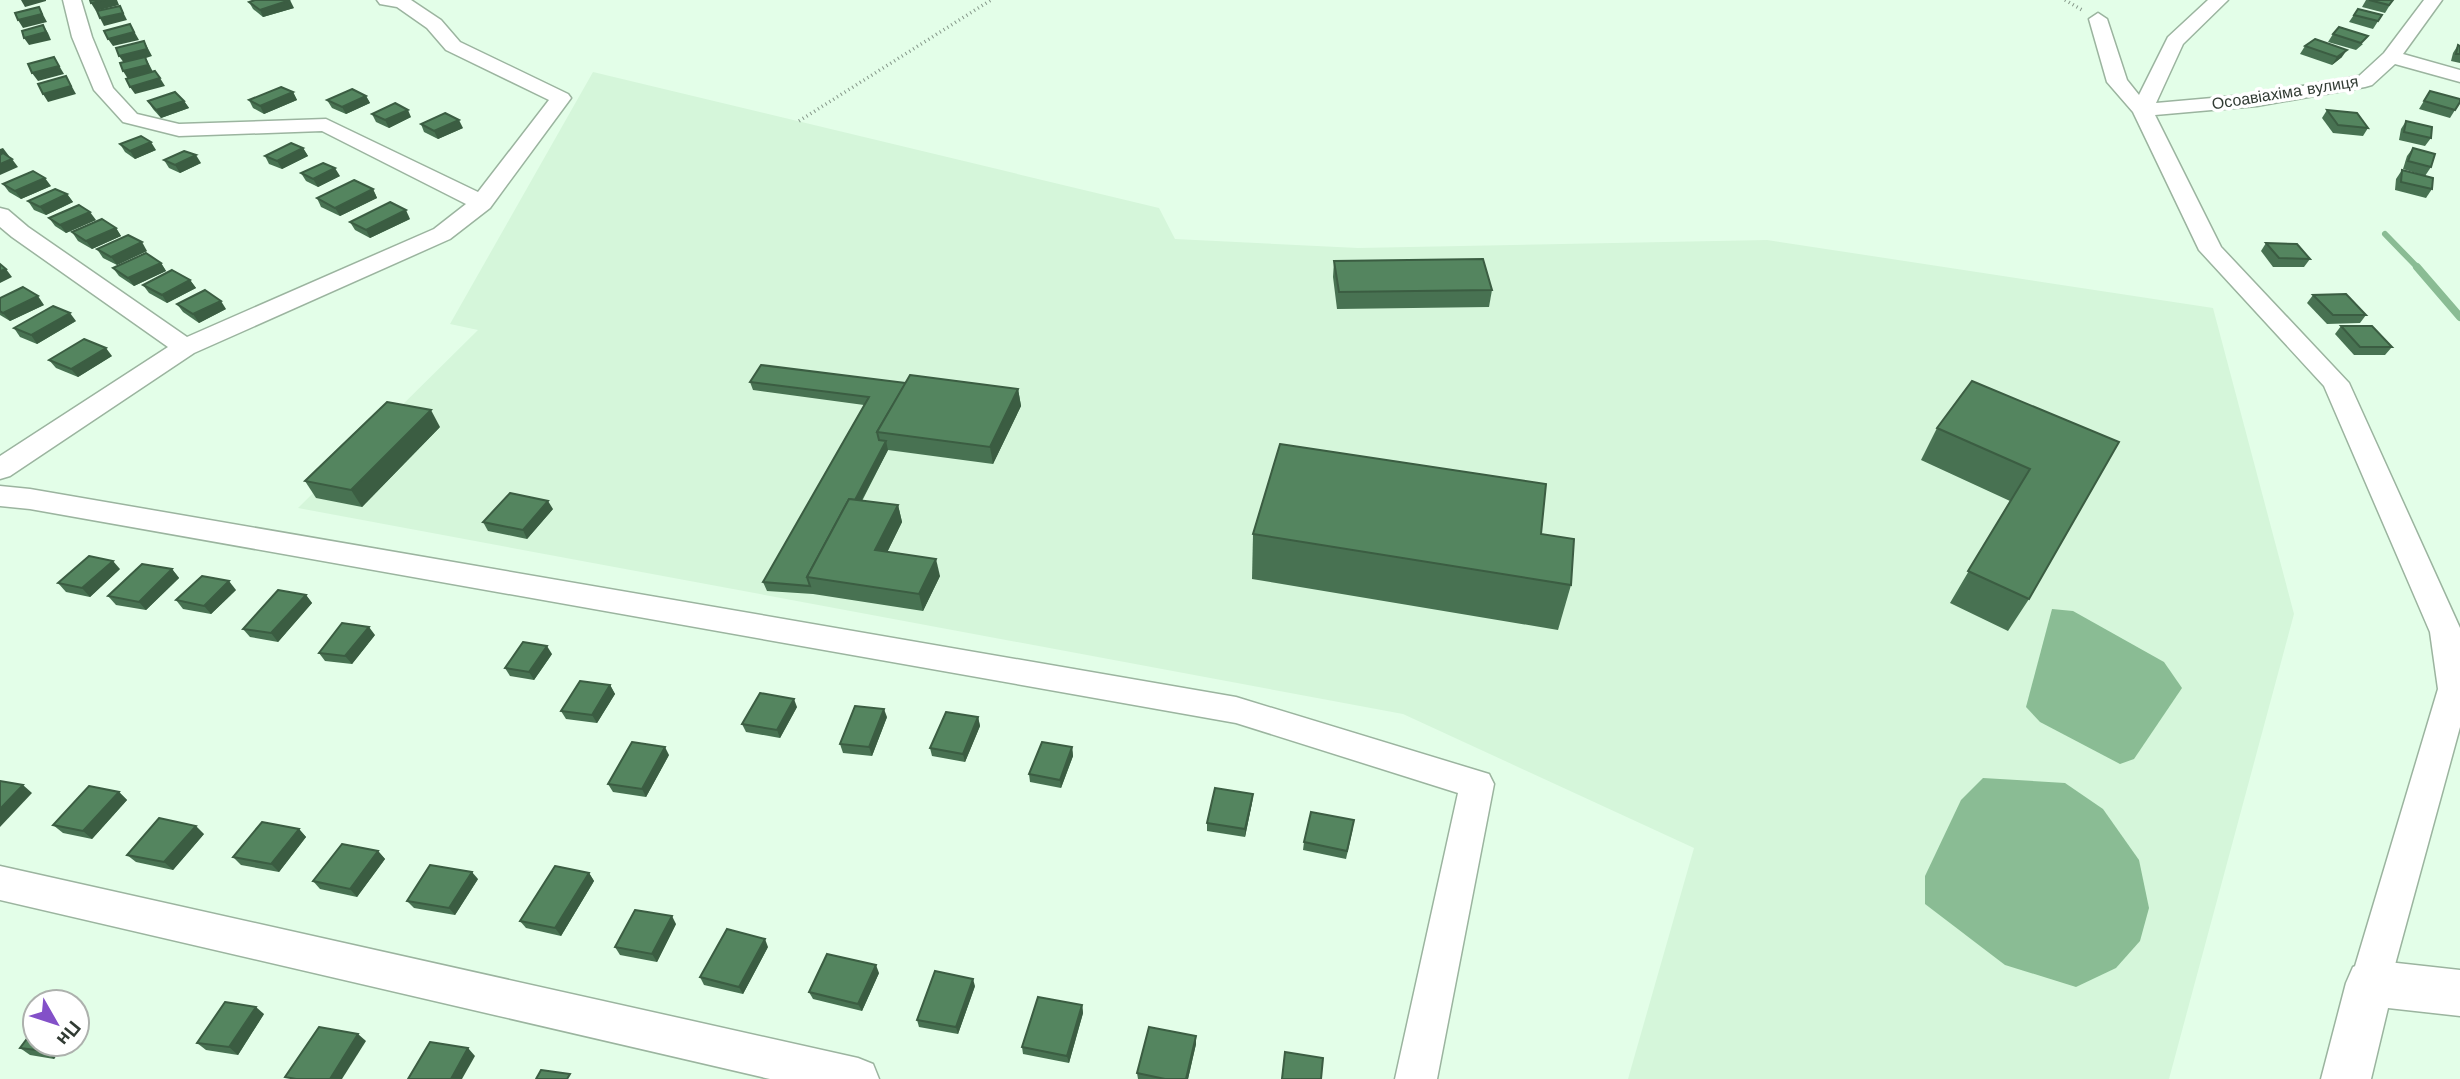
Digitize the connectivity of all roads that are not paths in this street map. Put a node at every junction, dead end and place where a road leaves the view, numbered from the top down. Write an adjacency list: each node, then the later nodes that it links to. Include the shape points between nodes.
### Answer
1 (72, 0): 9 (street, via 104,90 131,118 179,130 326,125)
2 (386, 0): 9 (street, via 402,2 433,24 453,46 561,99)
3 (2219, 0): 8 (street, via 2175,41)
4 (2433, 0): 6 (street, Осоавіахіма вулиця)
5 (2098, 19): 8 (street, via 2117,82)
6 (2391, 57): 7 (street); 8 (street, Осоавіахіма вулиця, via 2365,81 2257,100)
7 (2460, 76)
8 (2142, 110): 16 (street, via 2211,250 2336,383 2446,632 2454,689)
9 (482, 203): 11 (street, via 442,234)
10 (0, 215): 11 (street)
11 (186, 347): 12 (street)
12 (0, 468)
13 (15, 498): 14 (street); 19 (street, via 1236,710 1477,784)
14 (0, 520)
15 (0, 883): 18 (street)
16 (2370, 983): 17 (street); 20 (street)
17 (2460, 993)
18 (858, 1079)
19 (1416, 1079)
20 (2346, 1079)

